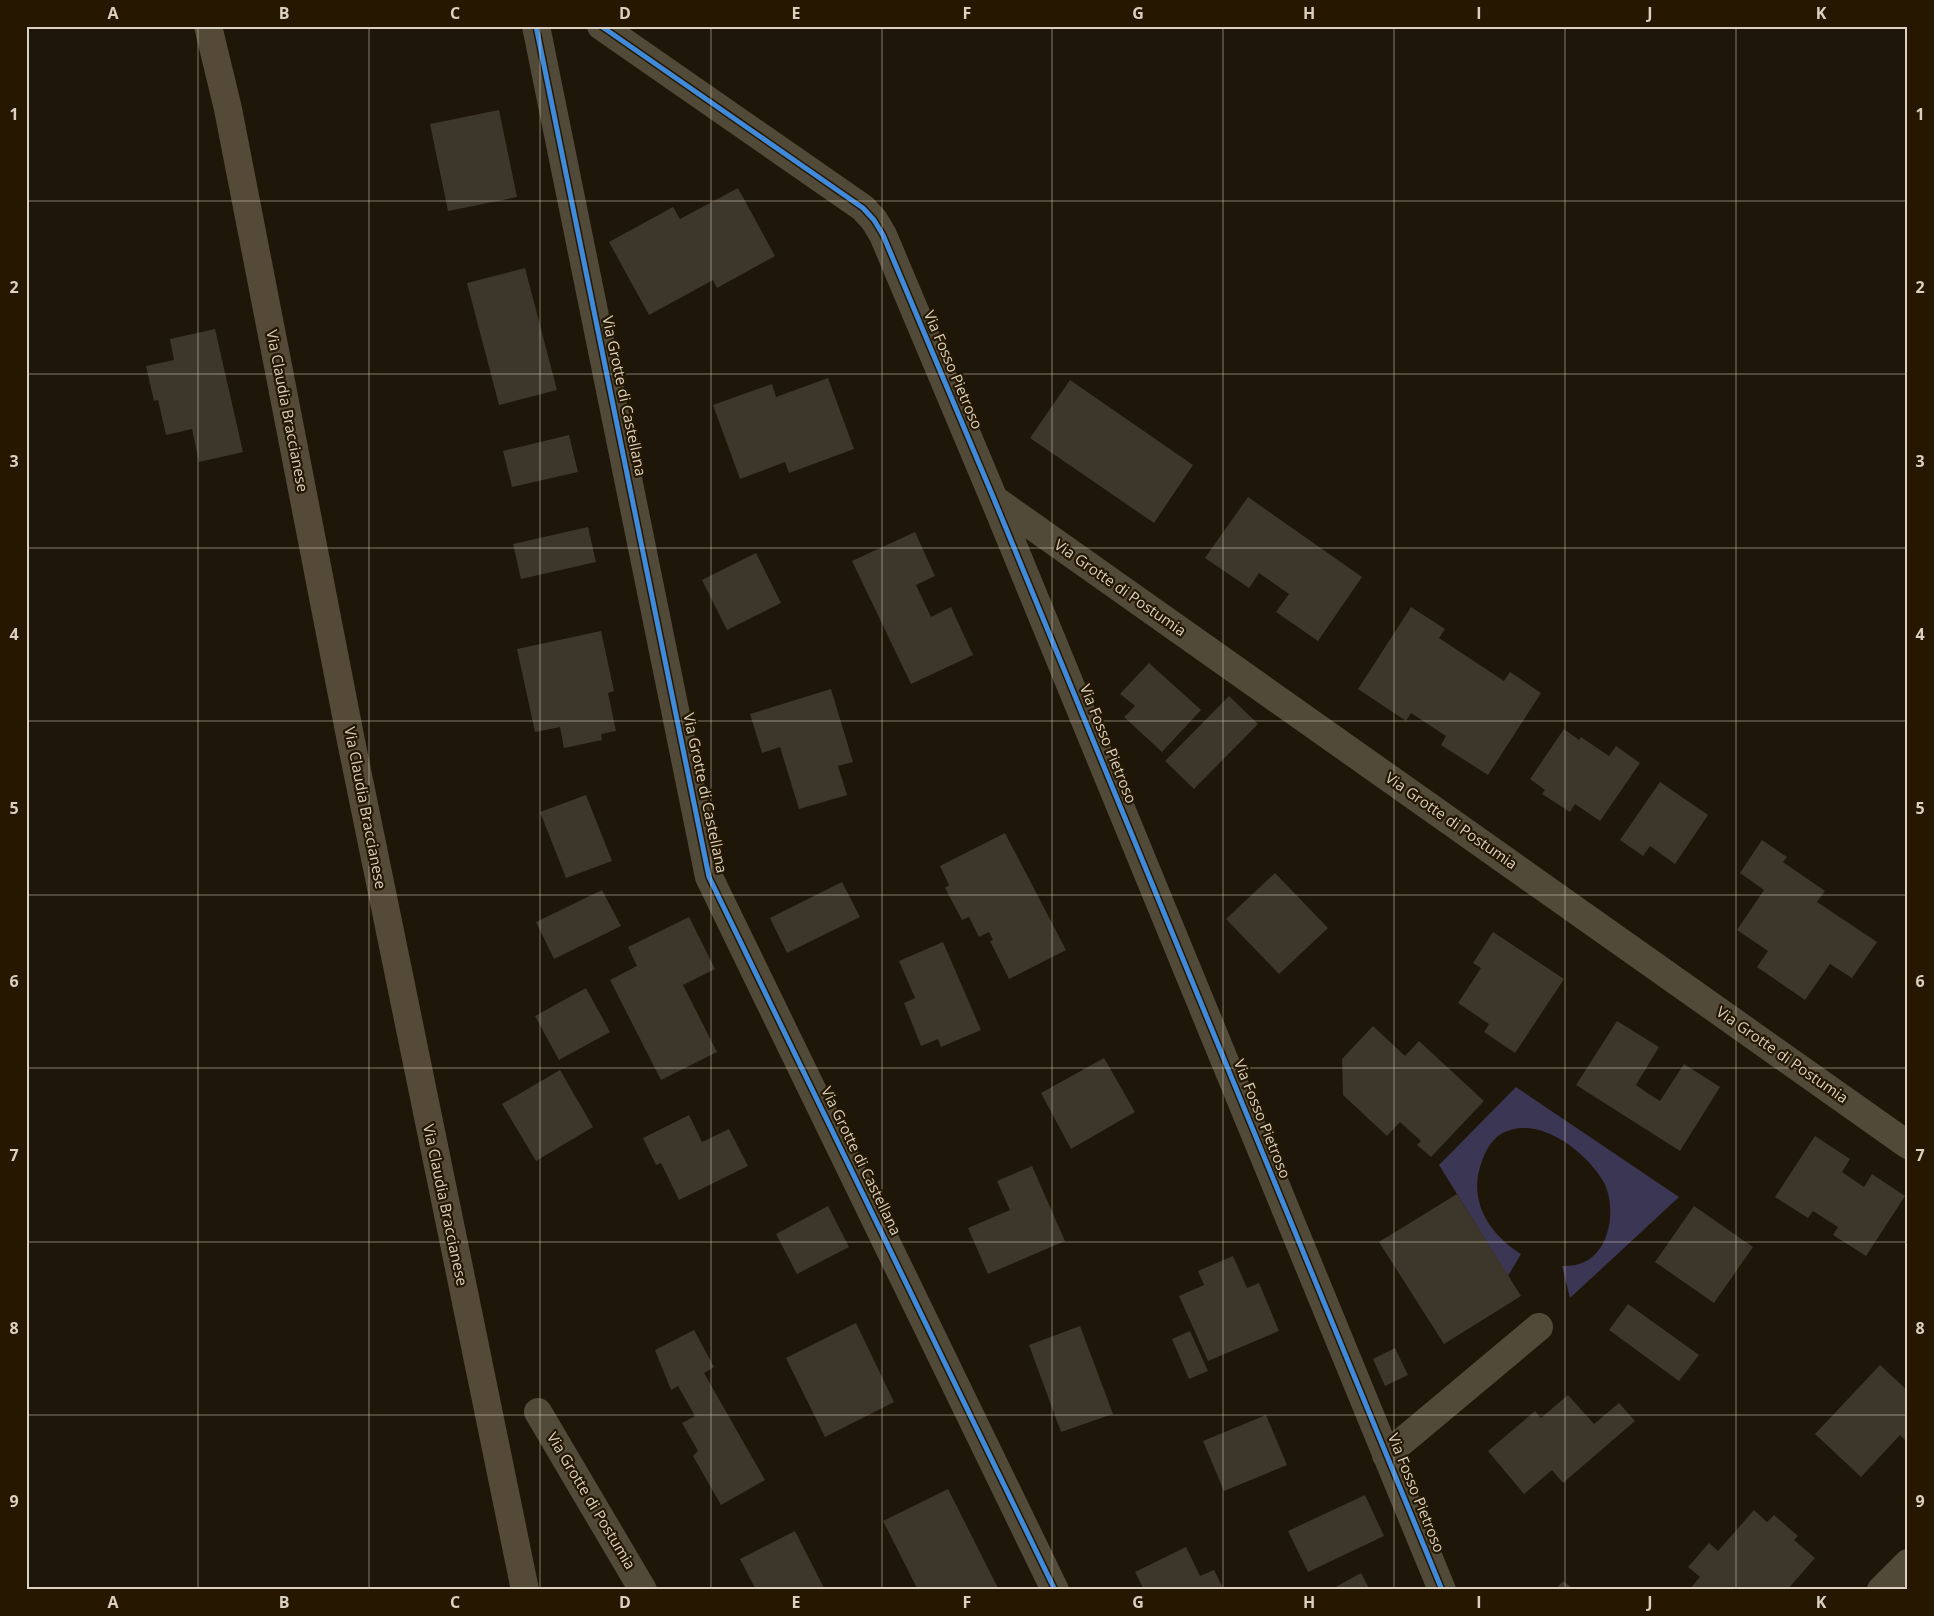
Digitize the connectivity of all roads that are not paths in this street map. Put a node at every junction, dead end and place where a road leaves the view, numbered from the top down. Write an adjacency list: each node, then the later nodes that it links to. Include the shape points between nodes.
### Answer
1 (208, 26): 10 (main road, Via Claudia Braccianese, via 228,109 351,741)
2 (536, 26): 12 (street, Via Grotte di Castellana, via 709,877)
3 (601, 26): 4 (street, Via Fosso Pietroso, via 863,208 874,220)
4 (994, 499): 5 (street, Via Grotte di Postumia); 8 (street, Via Fosso Pietroso)
5 (1908, 1145)
6 (1539, 1327): 8 (street)
7 (538, 1412): 11 (street, Via Grotte di Postumia)
8 (1386, 1455): 13 (street, Via Fosso Pietroso)
9 (1908, 1563): 14 (street)
10 (524, 1590)
11 (643, 1590)
12 (1055, 1590)
13 (1442, 1590)
14 (1881, 1590)

